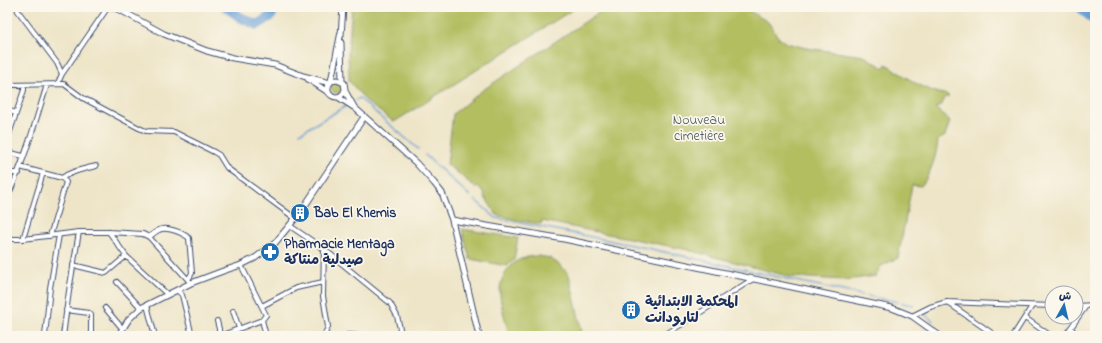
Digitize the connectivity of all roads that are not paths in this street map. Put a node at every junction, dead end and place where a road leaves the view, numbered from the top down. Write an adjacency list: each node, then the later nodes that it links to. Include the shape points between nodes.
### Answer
1 (17, 7): 6 (street)
2 (108, 7): 6 (street)
3 (113, 7): 7 (street, via 164,34 207,52 275,65)
4 (343, 7): 5 (street)
5 (341, 32): 8 (street); 9 (street)
6 (62, 74): 10 (street)
7 (303, 76): 8 (street); 15 (street)
8 (330, 82): 9 (street); 15 (street)
9 (342, 82): 14 (street)
10 (58, 83): 13 (street); 32 (street, via 67,85 83,98 139,128 146,131 174,132 214,152 227,168)
11 (7, 85): 12 (street)
12 (24, 85): 13 (street); 19 (street)
13 (47, 85): 24 (street)
14 (345, 91): 16 (street); 17 (street)
15 (328, 92): 16 (street)
16 (338, 97): 17 (street)
17 (355, 108): 20 (street)
18 (7, 110): 19 (street)
19 (16, 113): 21 (street)
20 (364, 117): 32 (street); 33 (street, via 434,182 447,204)
21 (8, 135): 22 (street)
22 (7, 140)
23 (7, 152): 24 (street)
24 (23, 156): 26 (street)
25 (96, 166): 30 (street, via 75,171)
26 (20, 167): 28 (street); 29 (street)
27 (7, 173): 28 (street)
28 (19, 173): 31 (street)
29 (43, 173): 30 (street); 41 (street)
30 (62, 178): 38 (street, via 66,182)
31 (7, 198)
32 (298, 215): 34 (street)
33 (452, 220): 46 (street); 84 (street)
34 (290, 226): 42 (street); 45 (street, via 275,243)
35 (79, 232): 36 (street); 37 (street); 44 (street)
36 (109, 232): 39 (street, via 143,234); 43 (street)
37 (59, 235): 38 (street); 71 (street)
38 (50, 236): 41 (street)
39 (149, 237): 48 (street); 48 (street, via 166,228 189,238 192,273)
40 (7, 239): 41 (street)
41 (23, 240)
42 (324, 249): 49 (street); 83 (street, via 390,304 397,316 400,329)
43 (126, 256): 44 (street, via 106,272); 51 (street)
44 (73, 265): 61 (street)
45 (241, 265): 48 (street); 55 (street)
46 (753, 279): 63 (street, via 892,308); 85 (street)
47 (117, 282): 60 (street)
48 (190, 282): 50 (street)
49 (323, 282): 55 (street, via 296,288); 80 (street, via 328,327)
50 (178, 291): 51 (street); 77 (street, via 182,295)
51 (168, 295): 53 (street)
52 (947, 302): 56 (street); 63 (street); 87 (street)
53 (147, 305): 60 (street); 70 (street)
54 (1095, 305): 58 (street)
55 (262, 306): 65 (street, via 266,315)
56 (1032, 306): 57 (street); 64 (street)
57 (1044, 306)
58 (1086, 306): 69 (street)
59 (105, 308): 67 (street)
60 (141, 308): 67 (street)
61 (66, 310): 72 (street); 73 (street, via 91,315)
62 (233, 311): 68 (street)
63 (912, 316): 86 (street)
64 (1025, 318): 88 (street); 89 (street)
65 (262, 320): 68 (street); 79 (street)
66 (217, 321): 78 (street)
67 (122, 328): 74 (street)
68 (239, 328): 78 (street)
69 (1071, 328): 90 (street); 91 (street)
70 (154, 331): 75 (street); 76 (street)
71 (45, 336)
72 (63, 336)
73 (91, 336)
74 (118, 336)
75 (149, 336)
76 (155, 336)
77 (192, 336)
78 (219, 336)
79 (266, 336)
80 (324, 336)
81 (346, 336): 82 (street)
82 (362, 336)
83 (397, 336)
84 (479, 336)
85 (663, 336)
86 (940, 336)
87 (996, 336)
88 (1013, 336)
89 (1051, 336)
90 (1065, 336)
91 (1077, 336)

